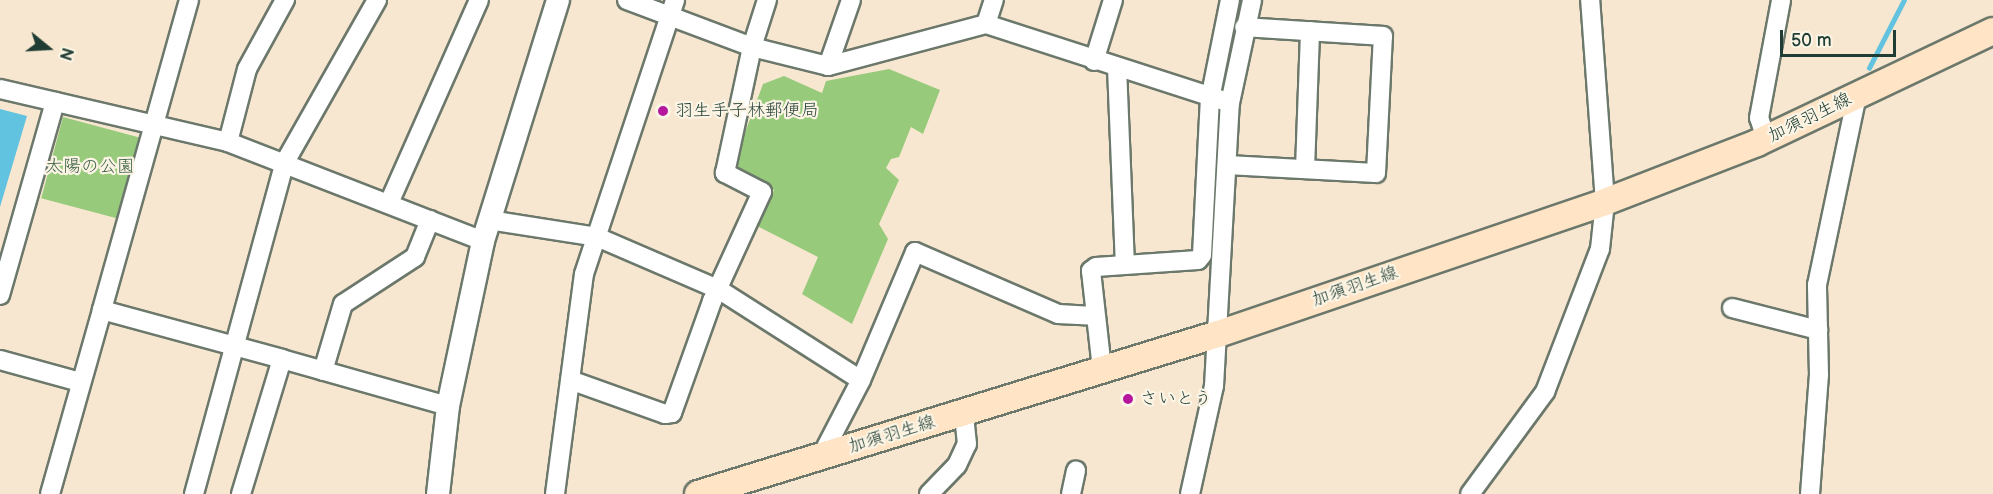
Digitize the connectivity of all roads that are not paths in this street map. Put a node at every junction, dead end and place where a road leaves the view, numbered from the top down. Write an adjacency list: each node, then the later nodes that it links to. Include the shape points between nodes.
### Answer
1 (189, 0): 30 (street)
2 (285, 0): 32 (street, via 247,69)
3 (377, 0): 33 (street)
4 (479, 0): 37 (street)
5 (558, 0): 39 (street)
6 (627, 0): 16 (street)
7 (675, 0): 16 (street)
8 (768, 0): 21 (street)
9 (851, 0): 23 (street)
10 (994, 0): 17 (street)
11 (1113, 0): 22 (street)
12 (1230, 0): 27 (street)
13 (1252, 0): 18 (street)
14 (1590, 0): 36 (street)
15 (1781, 0): 31 (street, via 1759,118)
16 (669, 19): 21 (street); 40 (street)
17 (986, 24): 22 (street); 23 (street)
18 (1244, 27): 19 (street); 29 (street)
19 (1310, 31): 35 (street); 35 (street, via 1383,36 1376,173)
20 (1993, 31): 26 (main road, 加須羽生線)
21 (752, 47): 23 (street); 42 (street, via 724,173 762,192)
22 (1094, 61): 24 (street)
23 (828, 66)
24 (1117, 67): 27 (street); 41 (street)
25 (0, 89): 28 (street)
26 (1857, 95): 31 (main road, 加須羽生線); 47 (street, via 1817,285)
27 (1210, 99): 29 (street); 41 (street, via 1202,255 1198,260)
28 (55, 102): 30 (street); 43 (street)
29 (1230, 104): 34 (street)
30 (154, 125): 32 (street); 45 (street)
31 (1767, 139): 36 (main road, 加須羽生線)
32 (228, 142): 33 (street)
33 (285, 162): 37 (street); 49 (street)
34 (1227, 165): 35 (street); 48 (street)
35 (1305, 169)
36 (1605, 202): 48 (main road, 加須羽生線); 70 (street, via 1600,249 1545,392)
37 (389, 203): 38 (street)
38 (430, 220): 39 (street); 53 (street, via 415,257 343,304)
39 (486, 231): 40 (street); 57 (street)
40 (597, 237): 42 (street); 54 (street, via 584,274)
41 (1125, 265): 46 (street, via 1095,267 1091,271)
42 (718, 289): 54 (street, via 672,413 665,414); 55 (street)
43 (0, 295)
44 (1732, 308): 47 (street)
45 (102, 310): 49 (street); 56 (street)
46 (1094, 316): 52 (street); 55 (street, via 1058,314 915,252)
47 (1818, 330): 71 (street)
48 (1218, 334): 52 (main road, 加須羽生線); 69 (street, via 1214,386)
49 (237, 347): 50 (street); 62 (street)
50 (282, 359): 53 (street); 63 (street)
51 (0, 360): 56 (street)
52 (1102, 369): 58 (main road, 加須羽生線)
53 (323, 371): 57 (street)
54 (570, 380): 65 (street)
55 (861, 380): 59 (street)
56 (80, 382): 61 (street)
57 (448, 406): 64 (street)
58 (964, 412): 59 (main road, 加須羽生線); 67 (street, via 967,444 957,465)
59 (821, 457): 66 (main road, 加須羽生線)
60 (1076, 471): 68 (street)
61 (50, 494)
62 (194, 494)
63 (241, 494)
64 (438, 494)
65 (555, 494)
66 (698, 494)
67 (929, 494)
68 (1071, 494)
69 (1190, 494)
70 (1470, 494)
71 (1810, 494)

